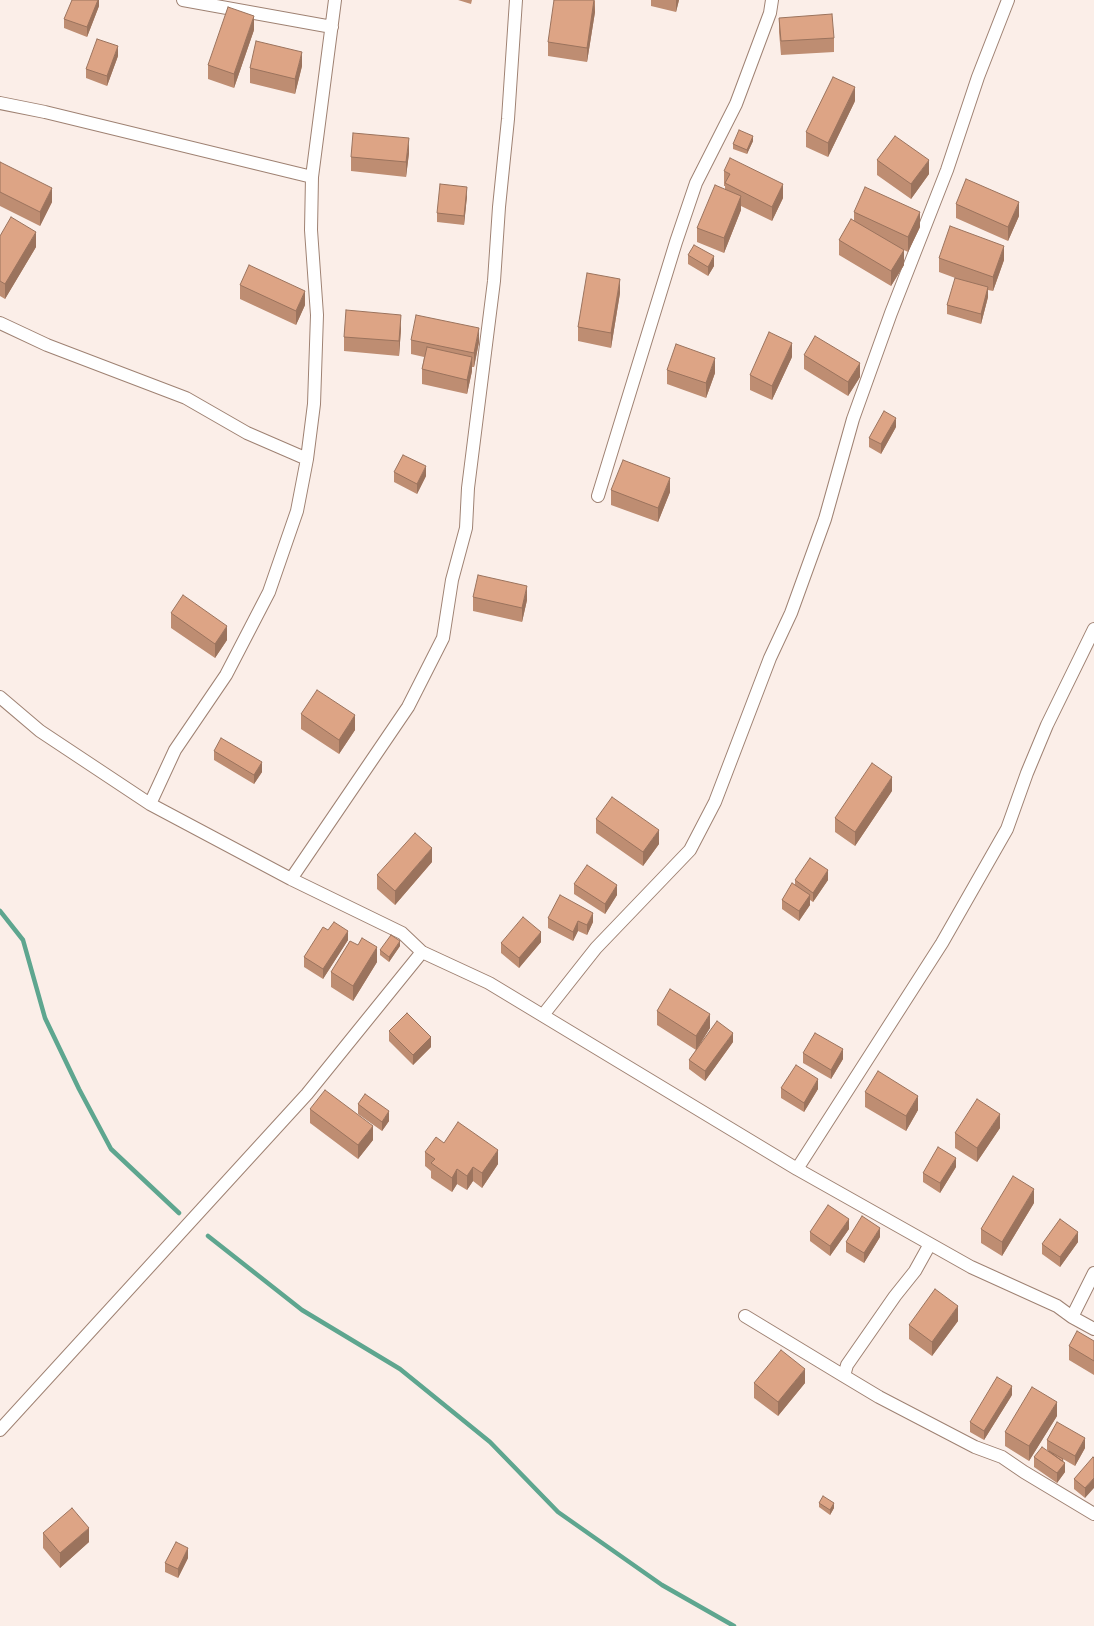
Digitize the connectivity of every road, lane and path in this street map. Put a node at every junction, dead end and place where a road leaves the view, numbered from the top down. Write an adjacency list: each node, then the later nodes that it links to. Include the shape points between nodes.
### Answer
1 (183, 0): 6 (street)
2 (335, 0): 6 (street)
3 (516, 0): 15 (street, via 494,281 468,488 466,528 452,580 443,638 408,707)
4 (772, 0): 11 (street, via 736,104 696,183)
5 (1008, 0): 17 (street, via 855,412 825,519 791,613 770,658 715,802 690,850 596,948)
6 (332, 27): 8 (street)
7 (0, 104): 8 (street, via 45,112)
8 (312, 177): 10 (street, via 311,230 317,314 314,404)
9 (0, 323): 10 (street, via 47,346 186,398 246,432)
10 (307, 459): 14 (street, via 297,511 269,592 226,675 175,750)
11 (598, 496)
12 (1094, 629): 18 (street, via 1047,726 1007,829 942,943)
13 (0, 697): 14 (street, via 40,731)
14 (150, 804): 15 (street)
15 (291, 879): 16 (street, via 402,933)
16 (422, 952): 17 (street, via 489,983); 25 (street, via 307,1094)
17 (543, 1015): 18 (street)
18 (797, 1169): 19 (street)
19 (930, 1244): 22 (street, via 970,1267 1058,1306); 24 (street, via 915,1271 847,1365)
20 (1094, 1273): 22 (street)
21 (745, 1316): 24 (street)
22 (1072, 1317): 23 (street)
23 (1094, 1330)
24 (844, 1376): 26 (street, via 969,1444 1002,1457)
25 (0, 1430)
26 (1094, 1514)

